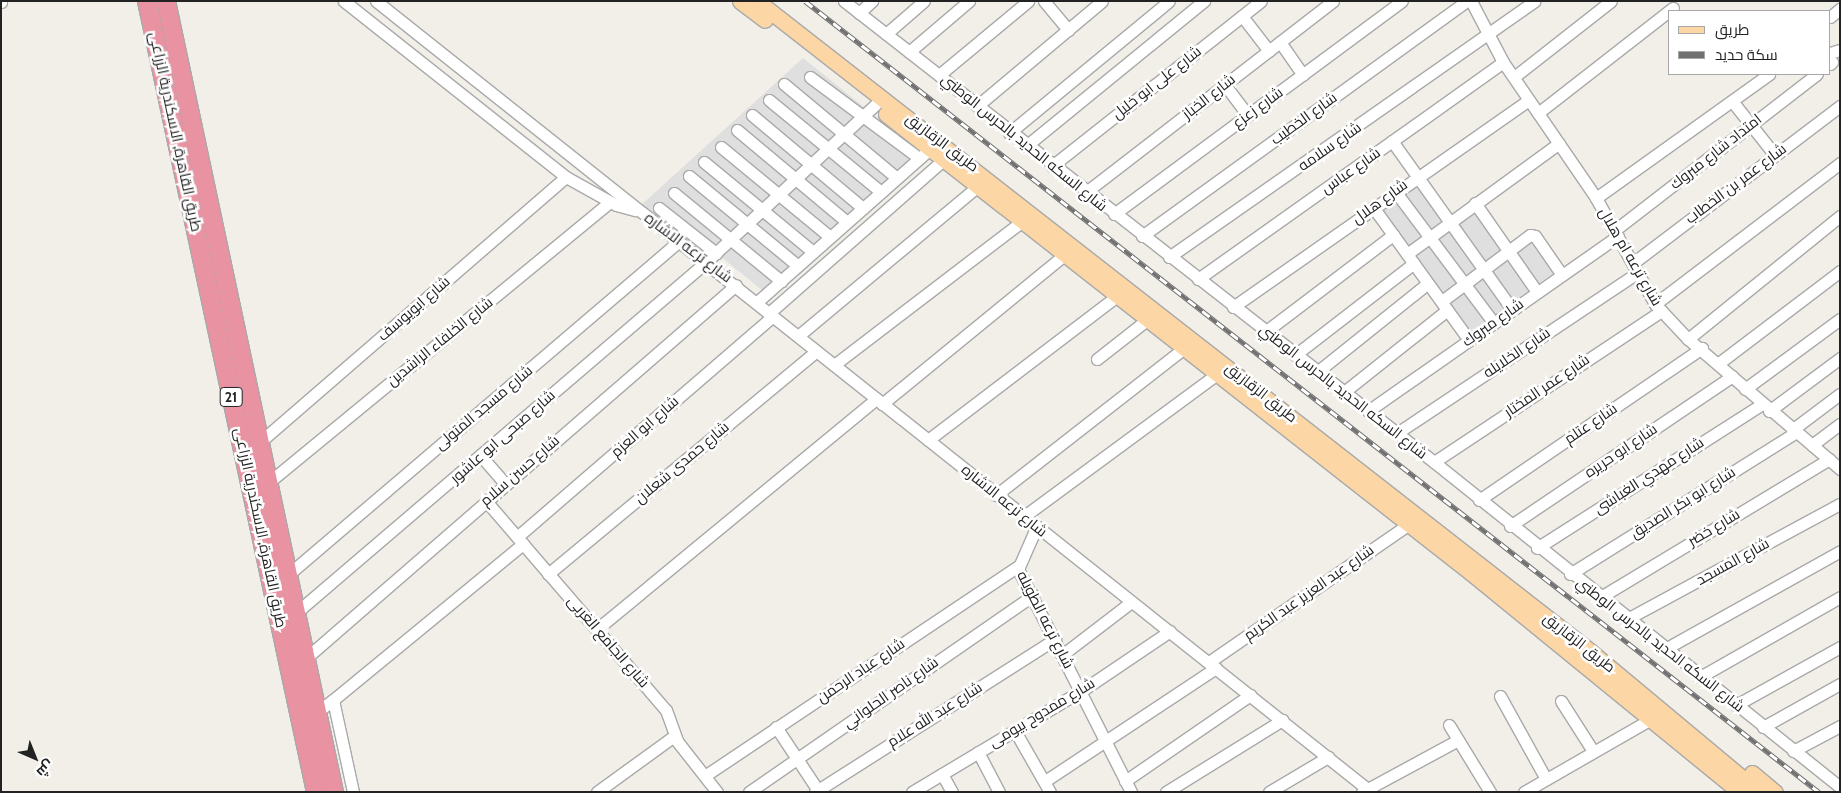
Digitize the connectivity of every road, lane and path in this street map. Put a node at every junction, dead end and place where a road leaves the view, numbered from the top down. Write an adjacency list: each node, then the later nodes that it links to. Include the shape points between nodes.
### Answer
1 (147, 1): 230 (highway, طريق القاهرة, الاسكندرية الزراعى / 21)
2 (166, 1): 158 (highway, طريق القاهرة, الاسكندرية الزراعى / 21)
3 (344, 1): 73 (street, شارع ترعه الاشاره)
4 (376, 1): 91 (street, شارع ترعه الاشاره)
5 (740, 1): 50 (main road, طريق الزقازيق)
6 (757, 1): 68 (main road, طريق الزقازيق)
7 (844, 1): 26 (street, شارع السكه الحديد بالحرس الوطني)
8 (872, 1): 26 (street)
9 (924, 1): 29 (street)
10 (970, 1): 34 (street)
11 (1028, 1): 38 (street)
12 (1044, 1): 28 (street)
13 (1102, 1): 28 (street)
14 (1168, 1): 35 (street)
15 (1204, 1): 42 (street)
16 (1261, 1): 27 (street, شارع على ابو خليل)
17 (1332, 1): 31 (street, شارع الخباز)
18 (1402, 1): 39 (street, شارع زعزع)
19 (1467, 1): 100 (street, شارع الخطيب)
20 (1471, 1): 30 (street, شارع ترعه ام هلال)
21 (1534, 1): 30 (street, شارع سلامه)
22 (1611, 1): 44 (street)
23 (1673, 8): 24 (street)
24 (1670, 10)
25 (1668, 12): 53 (street)
26 (859, 13): 29 (street, شارع السكه الحديد بالحرس الوطني)
27 (1242, 16): 33 (street); 72 (street, شارع على ابو خليل)
28 (1068, 30): 51 (street)
29 (886, 34): 34 (street, شارع السكه الحديد بالحرس الوطني)
30 (1490, 36): 37 (street, شارع ترعه ام هلال); 109 (street, شارع سلامه)
31 (1280, 42): 33 (street, شارع الخباز); 39 (street)
32 (1840, 50): 36 (street)
33 (1269, 51): 46 (street, شارع الخباز)
34 (910, 52): 38 (street, شارع السكه الحديد بالحرس الوطني)
35 (1098, 60): 42 (street); 60 (street)
36 (1831, 60)
37 (1503, 62): 44 (street, شارع ترعه ام هلال); 61 (street, شارع عباس)
38 (939, 75): 51 (street, شارع السكه الحديد بالحرس الوطني)
39 (1302, 75): 55 (street, شارع زعزع)
40 (1767, 75): 49 (street)
41 (1816, 75): 57 (street, امتداد شارع مبروك)
42 (1112, 76): 63 (street)
43 (810, 77): 56 (street)
44 (1514, 77): 48 (street, شارع ترعه ام هلال)
45 (784, 84): 59 (street)
46 (1225, 85): 55 (street); 81 (street, شارع الخباز)
47 (768, 100): 65 (street)
48 (1529, 100): 53 (street, شارع ترعه ام هلال); 75 (street, شارع هلال)
49 (1732, 101): 57 (street); 84 (street)
50 (875, 105): 56 (street, شارع صبحى ابو عاشور); 66 (main road, طريق الزقازيق)
51 (977, 106): 60 (street, شارع السكه الحديد بالحرس الوطني)
52 (1840, 106): 67 (street, شارع عمر بن الخطاب)
53 (1538, 113): 62 (street, شارع ترعه ام هلال)
54 (752, 115): 71 (street)
55 (1248, 115): 92 (street, شارع زعزع)
56 (864, 116): 59 (street, شارع صبحى ابو عاشور); 66 (street)
57 (1751, 125): 67 (street); 98 (street, امتداد شارع مبروك)
58 (737, 130): 76 (street)
59 (845, 133): 65 (street, شارع صبحى ابو عاشور); 77 (street)
60 (1009, 133): 63 (street, شارع السكه الحديد بالحرس الوطني)
61 (1392, 141): 75 (street); 117 (street, شارع عباس)
62 (1559, 142): 84 (street, شارع ترعه ام هلال); 86 (street)
63 (1026, 146): 72 (street, شارع السكه الحديد بالحرس الوطني)
64 (721, 148): 83 (street)
65 (829, 148): 71 (street, شارع صبحى ابو عاشور); 80 (street)
66 (924, 154): 68 (main road, طريق الزقازيق); 77 (street)
67 (1774, 154): 114 (street, شارع عمر بن الخطاب)
68 (950, 160): 78 (main road, طريق الزقازيق); 129 (street, شارع ابو العزم); 164 (main road, طريق الزقازيق)
69 (704, 162): 90 (street)
70 (1840, 163): 127 (street, شارع عمر المختار)
71 (812, 164): 76 (street, شارع صبحى ابو عاشور); 89 (street)
72 (1052, 166): 81 (street, شارع السكه الحديد بالحرس الوطني)
73 (566, 176): 85 (street, شارع ترعه الاشاره); 158 (street, شارع ابويوسف)
74 (689, 176): 97 (street)
75 (1415, 177): 79 (street, شارع هلال); 96 (street)
76 (796, 178): 83 (street, شارع صبحى ابو عاشور); 94 (street)
77 (897, 178): 80 (street)
78 (977, 187): 95 (main road, طريق الزقازيق); 134 (street)
79 (1395, 191): 87 (street, شارع هلال); 102 (street)
80 (881, 192): 89 (street)
81 (1086, 192): 92 (street, شارع السكه الحديد بالحرس الوطني)
82 (674, 193): 103 (street)
83 (780, 194): 90 (street, شارع صبحى ابو عاشور); 101 (street)
84 (1596, 198): 98 (street, شارع ترعه ام هلال)
85 (610, 202): 91 (street, شارع ترعه الاشاره); 165 (street, شارع الخلفاء الراشدين)
86 (1475, 203): 96 (street); 105 (street)
87 (1373, 207): 99 (street); 126 (street, شارع هلال)
88 (659, 208): 107 (street)
89 (863, 208): 94 (street)
90 (763, 209): 97 (street, شارع صبحى ابو عاشور); 106 (street)
91 (637, 210): 104 (street, شارع ترعه الاشاره)
92 (1114, 214): 100 (street, شارع السكه الحديد بالحرس الوطني)
93 (1840, 216): 135 (street)
94 (847, 222): 101 (street)
95 (1021, 222): 108 (main road, طريق الزقازيق); 144 (street)
96 (1449, 222): 102 (street); 113 (street)
97 (747, 224): 103 (street, شارع صبحى ابو عاشور); 112 (street)
98 (1617, 233): 114 (street, شارع ترعه ام هلال); 116 (street, شارع مبروك)
99 (1393, 235): 110 (street); 133 (street)
100 (1142, 236): 109 (street, شارع السكه الحديد بالحرس الوطني)
101 (830, 237): 106 (street)
102 (1429, 238): 110 (street); 120 (street)
103 (731, 239): 107 (street, شارع صبحى ابو عاشور); 118 (street)
104 (678, 242): 111 (street, شارع ترعه الاشاره); 179 (street, شارع مسجد المتولى)
105 (1507, 250): 113 (street); 116 (street, via 1533,234); 122 (street)
106 (813, 252): 112 (street)
107 (716, 253): 111 (street, شارع صبحى ابو عاشور)
108 (1064, 255): 123 (main road, طريق الزقازيق); 151 (street)
109 (1169, 257): 117 (street, شارع السكه الحديد بالحرس الوطني)
110 (1410, 259): 119 (street); 140 (street)
111 (706, 262): 121 (street, شارع ترعه الاشاره); 160 (street, شارع صبحى ابو عاشور)
112 (798, 266): 118 (street)
113 (1482, 268): 120 (street); 128 (street)
114 (1635, 268): 127 (street, شارع ترعه ام هلال); 156 (street, شارع الخلايله)
115 (1840, 271): 143 (street)
116 (1562, 275): 122 (street, شارع مبروك)
117 (1198, 279): 126 (street, شارع السكه الحديد بالحرس الوطني)
118 (781, 281): 124 (street)
119 (1428, 283): 125 (street); 145 (street)
120 (1463, 283): 125 (street); 132 (street)
121 (736, 285): 124 (street, شارع ترعه الاشاره); 166 (street, شارع حسن سلام)
122 (1537, 292): 128 (street, شارع مبروك)
123 (1118, 295): 130 (main road, طريق الزقازيق); 157 (street)
124 (757, 302): 129 (street, شارع ترعه الاشاره)
125 (1444, 306): 136 (street); 149 (street)
126 (1234, 307): 133 (street, شارع السكه الحديد بالحرس الوطني)
127 (1658, 307): 135 (street, شارع ترعه ام هلال); 162 (street, شارع عمر المختار)
128 (1512, 309): 132 (street, شارع مبروك)
129 (771, 315): 134 (street, شارع ترعه الاشاره); 175 (street, شارع ابو العزم)
130 (1148, 319): 137 (main road, طريق الزقازيق); 142 (street)
131 (1840, 319): 148 (street)
132 (1493, 322): 136 (street, شارع مبروك)
133 (1265, 332): 140 (street, شارع السكه الحديد بالحرس الوطني)
134 (798, 336): 139 (street, شارع ترعه الاشاره)
135 (1688, 339): 138 (street, شارع ترعه ام هلال)
136 (1469, 340): 153 (street, شارع مبروك)
137 (1184, 348): 146 (main road, طريق الزقازيق); 167 (street)
138 (1702, 348): 143 (street, شارع ترعه ام هلال); 168 (street, شارع عتلم)
139 (816, 352): 144 (street, شارع ترعه الاشاره); 180 (street, شارع حمدى شعلان)
140 (1295, 354): 145 (street, شارع السكه الحديد بالحرس الوطني)
141 (1840, 358): 152 (street, شارع مهدي الغباشى)
142 (1097, 359)
143 (1719, 363): 147 (street, شارع ترعه ام هلال)
144 (834, 366): 151 (street, شارع ترعه الاشاره)
145 (1317, 372): 149 (street, شارع السكه الحديد بالحرس الوطني)
146 (1217, 374): 164 (main road, طريق الزقازيق); 171 (street)
147 (1732, 376): 148 (street, شارع ترعه ام هلال); 173 (street, شارع ابو حريره)
148 (1745, 388): 152 (street, شارع ترعه ام هلال)
149 (1344, 392): 153 (street, شارع السكه الحديد بالحرس الوطني)
150 (1840, 394): 155 (street, شارع ابو بكر الصديق)
151 (879, 401): 157 (street, شارع ترعه الاشاره); 188 (street)
152 (1765, 407): 155 (street, شارع ترعه ام هلال); 176 (street, شارع مهدي الغباشى)
153 (1368, 411): 156 (street, شارع السكه الحديد بالحرس الوطني)
154 (1840, 424): 159 (street)
155 (1794, 431): 159 (street, شارع ترعه ام هلال); 181 (street, شارع ابو بكر الصديق)
156 (1397, 433): 162 (street, شارع السكه الحديد بالحرس الوطني)
157 (928, 440): 167 (street, شارع ترعه الاشاره)
158 (261, 441): 165 (highway, طريق القاهرة, الاسكندرية الزراعى / 21)
159 (1812, 444): 161 (street, شارع ترعه ام هلال)
160 (481, 456): 166 (street); 186 (street, شارع صبحى ابو عاشور)
161 (1829, 459): 163 (street, شارع ترعه ام هلال); 184 (street, شارع خضر)
162 (1434, 462): 168 (street, شارع السكه الحديد بالحرس الوطني)
163 (1840, 469)
164 (1360, 478): 172 (main road, طريق الزقازيق); 198 (main road, طريق الزقازيق)
165 (269, 482): 179 (highway, طريق القاهرة, الاسكندرية الزراعى / 21)
166 (505, 484): 169 (street, شارع حسن سلام)
167 (996, 495): 171 (street, شارع ترعه الاشاره)
168 (1479, 500): 173 (street, شارع السكه الحديد بالحرس الوطني)
169 (486, 501): 175 (street, شارع الجامع الغربى); 194 (street, شارع حسن سلام)
170 (1840, 504): 187 (street, شارع المسجد)
171 (1023, 517): 174 (street, شارع ترعه الاشاره)
172 (1409, 524): 195 (street, شارع عبد العزيز عبد الكريم); 198 (main road, طريق الزقازيق)
173 (1510, 526): 176 (street, شارع السكه الحديد بالحرس الوطني)
174 (1036, 528): 178 (street, شارع ترعه الطويله); 185 (street, شارع ترعه الاشاره)
175 (520, 541): 180 (street, شارع الجامع الغربى); 202 (street, شارع ابو العزم)
176 (1537, 548): 181 (street, شارع السكه الحديد بالحرس الوطني)
177 (1840, 551): 192 (street)
178 (1017, 567): 182 (street, شارع ترعه الطويله); 210 (street, شارع عباد الرحمن)
179 (290, 573): 186 (highway, طريق القاهرة, الاسكندرية الزراعى / 21)
180 (548, 574): 188 (street, شارع الجامع الغربى)
181 (1570, 574): 184 (street, شارع السكه الحديد بالحرس الوطني)
182 (1033, 595): 190 (street, شارع ترعه الطويله); 221 (street, شارع ناصر الحلواني)
183 (1840, 597): 196 (street)
184 (1599, 598): 187 (street, شارع السكه الحديد بالحرس الوطني)
185 (1131, 602): 189 (street, شارع ترعه الاشاره); 193 (street)
186 (298, 611): 194 (highway, طريق القاهرة, الاسكندرية الزراعى / 21)
187 (1627, 619): 192 (street, شارع السكه الحديد بالحرس الوطني)
188 (597, 629): 214 (street, شارع الجامع الغربى, via 666,710)
189 (1170, 631): 195 (street, شارع ترعه الاشاره); 199 (street, شارع ممدوح بيومى)
190 (1055, 639): 193 (street, شارع ترعه الطويله); 228 (street, شارع عبد الله علام)
191 (1840, 647): 204 (street)
192 (1665, 649): 196 (street, شارع السكه الحديد بالحرس الوطني)
193 (1062, 655): 199 (street, شارع ترعه الطويله)
194 (306, 658): 205 (highway, طريق القاهرة, الاسكندرية الزراعى / 21)
195 (1213, 665): 200 (street, شارع ترعه الاشاره); 216 (street, شارع عبد العزيز عبد الكريم)
196 (1700, 677): 204 (street, شارع السكه الحديد بالحرس الوطني)
197 (1840, 684): 211 (street)
198 (1624, 689): 206 (main road, طريق الزقازيق); 212 (main road, طريق الزقازيق)
199 (1081, 691): 213 (street, شارع ممدوح بيومى); 216 (street, شارع ترعه الطويله)
200 (1250, 695): 207 (street, شارع ترعه الاشاره); 227 (street)
201 (1500, 696): 224 (street)
202 (333, 700): 205 (street, شارع ابو العزم); 232 (street)
203 (1561, 701): 217 (street)
204 (1736, 705): 211 (street, شارع السكه الحديد بالحرس الوطني)
205 (317, 712): 231 (highway, طريق القاهرة, الاسكندرية الزراعى / 21)
206 (1651, 719): 217 (street); 244 (main road, طريق الزقازيق)
207 (1282, 720): 220 (street, شارع ترعه الاشاره); 240 (street)
208 (1449, 725): 215 (street)
209 (1840, 726): 218 (street)
210 (776, 727): 221 (street); 223 (street, شارع عباد الرحمن)
211 (1763, 727): 218 (street, شارع السكه الحديد بالحرس الوطني)
212 (1683, 728): 245 (main road, طريق الزقازيق); 246 (main road, via 1692,727)
213 (1015, 731): 219 (street, شارع ممدوح بيومى); 225 (street)
214 (674, 736): 223 (street, شارع الجامع الغربى); 233 (street)
215 (1458, 740): 229 (street); 242 (street)
216 (1107, 744): 225 (street, شارع عبد العزيز عبد الكريم); 227 (street, شارع ترعه الطويله)
217 (1593, 751): 224 (street)
218 (1793, 751): 226 (street, شارع السكه الحديد بالحرس الوطني)
219 (978, 752): 222 (street, شارع ممدوح بيومى); 238 (street)
220 (1328, 757): 229 (street, شارع ترعه الاشاره); 241 (street)
221 (797, 758): 228 (street); 235 (street, شارع ناصر الحلواني)
222 (942, 774): 236 (street, شارع ممدوح بيومى); 237 (street)
223 (706, 775): 234 (street, شارع الجامع الغربى)
224 (1546, 778): 243 (street)
225 (1044, 781): 239 (street)
226 (1837, 781)
227 (1128, 789)
228 (817, 791)
229 (1367, 791)
230 (316, 792)
231 (334, 792)
232 (353, 792)
233 (597, 792)
234 (717, 792)
235 (749, 792)
236 (912, 792)
237 (952, 792)
238 (999, 792)
239 (1050, 792)
240 (1166, 792)
241 (1270, 792)
242 (1490, 792)
243 (1524, 792)
244 (1740, 792)
245 (1758, 792)
246 (1775, 792)

